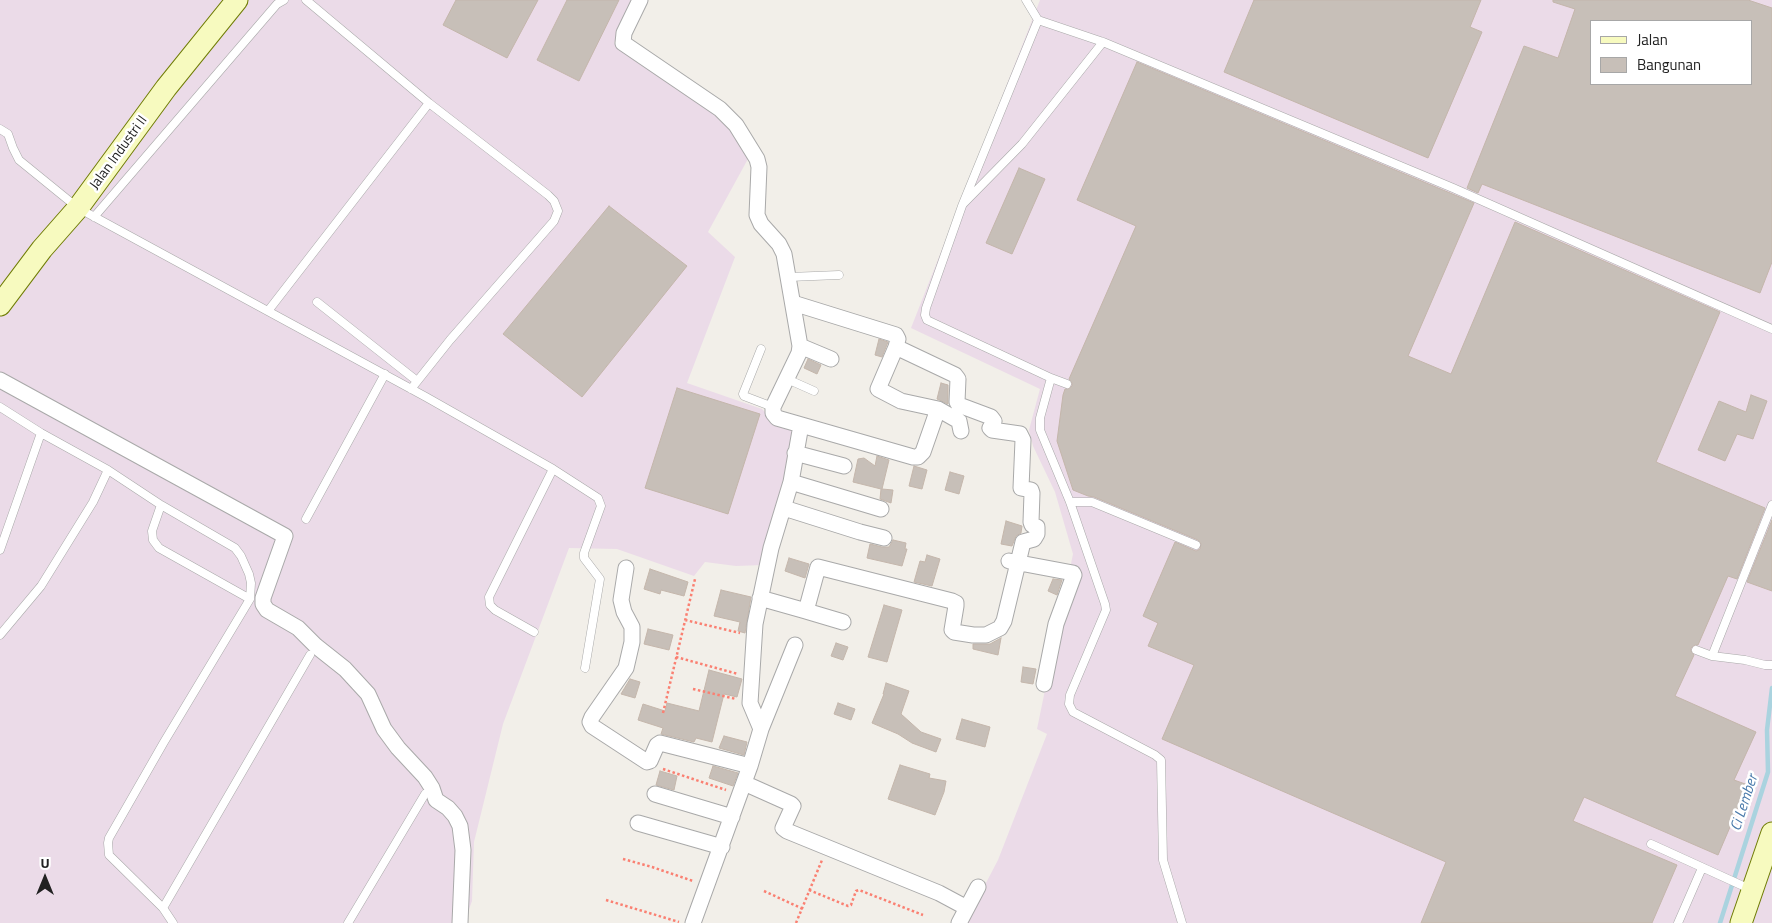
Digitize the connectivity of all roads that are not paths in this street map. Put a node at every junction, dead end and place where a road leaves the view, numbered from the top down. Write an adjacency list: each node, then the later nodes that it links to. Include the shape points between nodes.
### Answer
1 (237, 0): 11 (main road, Jalan Industri II, via 166,88)
2 (284, 0): 11 (lane)
3 (306, 0): 8 (lane)
4 (640, 0): 13 (street, via 623,43 720,109 736,125 759,167 757,215 765,230 779,244)
5 (1026, 0): 6 (lane)
6 (1038, 20): 7 (lane); 10 (lane)
7 (1103, 42): 10 (lane, via 1022,144); 18 (lane, via 1453,188)
8 (429, 103): 17 (lane); 27 (lane, via 548,196 558,211 554,221)
9 (0, 128): 11 (lane, via 8,134 19,160)
10 (962, 206): 24 (lane, via 926,308 927,320)
11 (86, 212): 16 (main road, Jalan Industri II, via 42,249); 17 (lane)
12 (839, 276): 13 (lane)
13 (789, 277): 15 (street)
14 (317, 302): 27 (lane)
15 (793, 303): 19 (street); 20 (street, via 896,335)
16 (0, 305)
17 (268, 311): 23 (lane)
18 (1772, 329)
19 (800, 346): 22 (street); 25 (street)
20 (896, 347): 33 (street, via 878,390 901,401); 51 (street, via 955,375 958,380 957,402 962,408 991,418 994,421 992,430 1022,437 1021,488 1032,491 1031,522 1037,527 1037,534 1034,539 1024,542)
21 (761, 349): 32 (lane, via 743,394)
22 (831, 360)
23 (385, 374): 29 (lane); 47 (lane)
24 (1051, 378): 28 (lane); 42 (lane, via 1040,430)
25 (787, 379): 30 (lane); 32 (street)
26 (0, 380): 84 (street, via 285,536 263,604 267,610 298,628 368,694 384,729 425,777 436,800 455,816 460,826 463,850)
27 (417, 381): 29 (lane)
28 (1067, 384)
29 (411, 389): 39 (lane)
30 (814, 391)
31 (0, 406): 36 (lane)
32 (773, 407): 34 (street, via 777,418)
33 (938, 410): 34 (street, via 923,452 918,457); 35 (street, via 959,422)
34 (801, 425): 37 (street)
35 (961, 431)
36 (41, 434): 40 (lane); 50 (lane)
37 (795, 453): 38 (street); 41 (street)
38 (844, 466)
39 (552, 469): 57 (lane, via 489,598 495,610); 64 (lane, via 598,498 602,506 584,553 584,558 600,580)
40 (108, 470): 43 (lane); 58 (lane, via 93,502 41,586)
41 (791, 482): 45 (street); 46 (street)
42 (1070, 502): 49 (lane, via 1092,502); 87 (lane, via 1106,610 1070,696 1070,709 1161,760 1163,860)
43 (161, 505): 54 (lane, via 235,548 249,574); 54 (lane, via 152,531 158,548)
44 (1772, 505): 62 (lane)
45 (784, 508): 48 (street); 53 (street)
46 (881, 510)
47 (306, 520)
48 (884, 538)
49 (1196, 545)
50 (0, 550)
51 (1013, 562): 55 (street, via 1004,621 1000,628 986,635 952,630 956,603 952,601 818,567); 65 (street, via 1073,573 1074,576 1056,624)
52 (626, 568): 67 (street, via 621,600 632,627 632,642 626,668 592,718 592,726 648,762 660,743)
53 (760, 598): 55 (street); 66 (street, via 750,703)
54 (250, 599): 79 (lane, via 109,838 109,855)
55 (806, 611): 56 (street)
56 (843, 622)
57 (534, 632)
58 (0, 635)
59 (795, 645): 66 (street)
60 (1696, 650): 62 (lane)
61 (310, 656): 79 (lane)
62 (1712, 656): 63 (lane)
63 (1769, 665)
64 (585, 668)
65 (1044, 684)
66 (761, 730): 67 (street)
67 (750, 766): 68 (street)
68 (742, 789): 71 (street); 80 (street, via 791,804 793,806 783,828 787,831)
69 (425, 794): 83 (lane)
70 (656, 794): 71 (street)
71 (732, 817): 75 (street)
72 (638, 823): 75 (street)
73 (1772, 833): 77 (main road)
74 (1651, 844): 76 (lane)
75 (722, 847): 85 (street)
76 (1702, 868): 77 (lane); 88 (lane)
77 (1746, 887): 81 (main road)
78 (978, 888): 80 (street)
79 (163, 908): 82 (lane)
80 (967, 908): 86 (street)
81 (1745, 922)
82 (173, 923)
83 (348, 923)
84 (460, 923)
85 (693, 923)
86 (959, 923)
87 (1182, 923)
88 (1678, 923)

